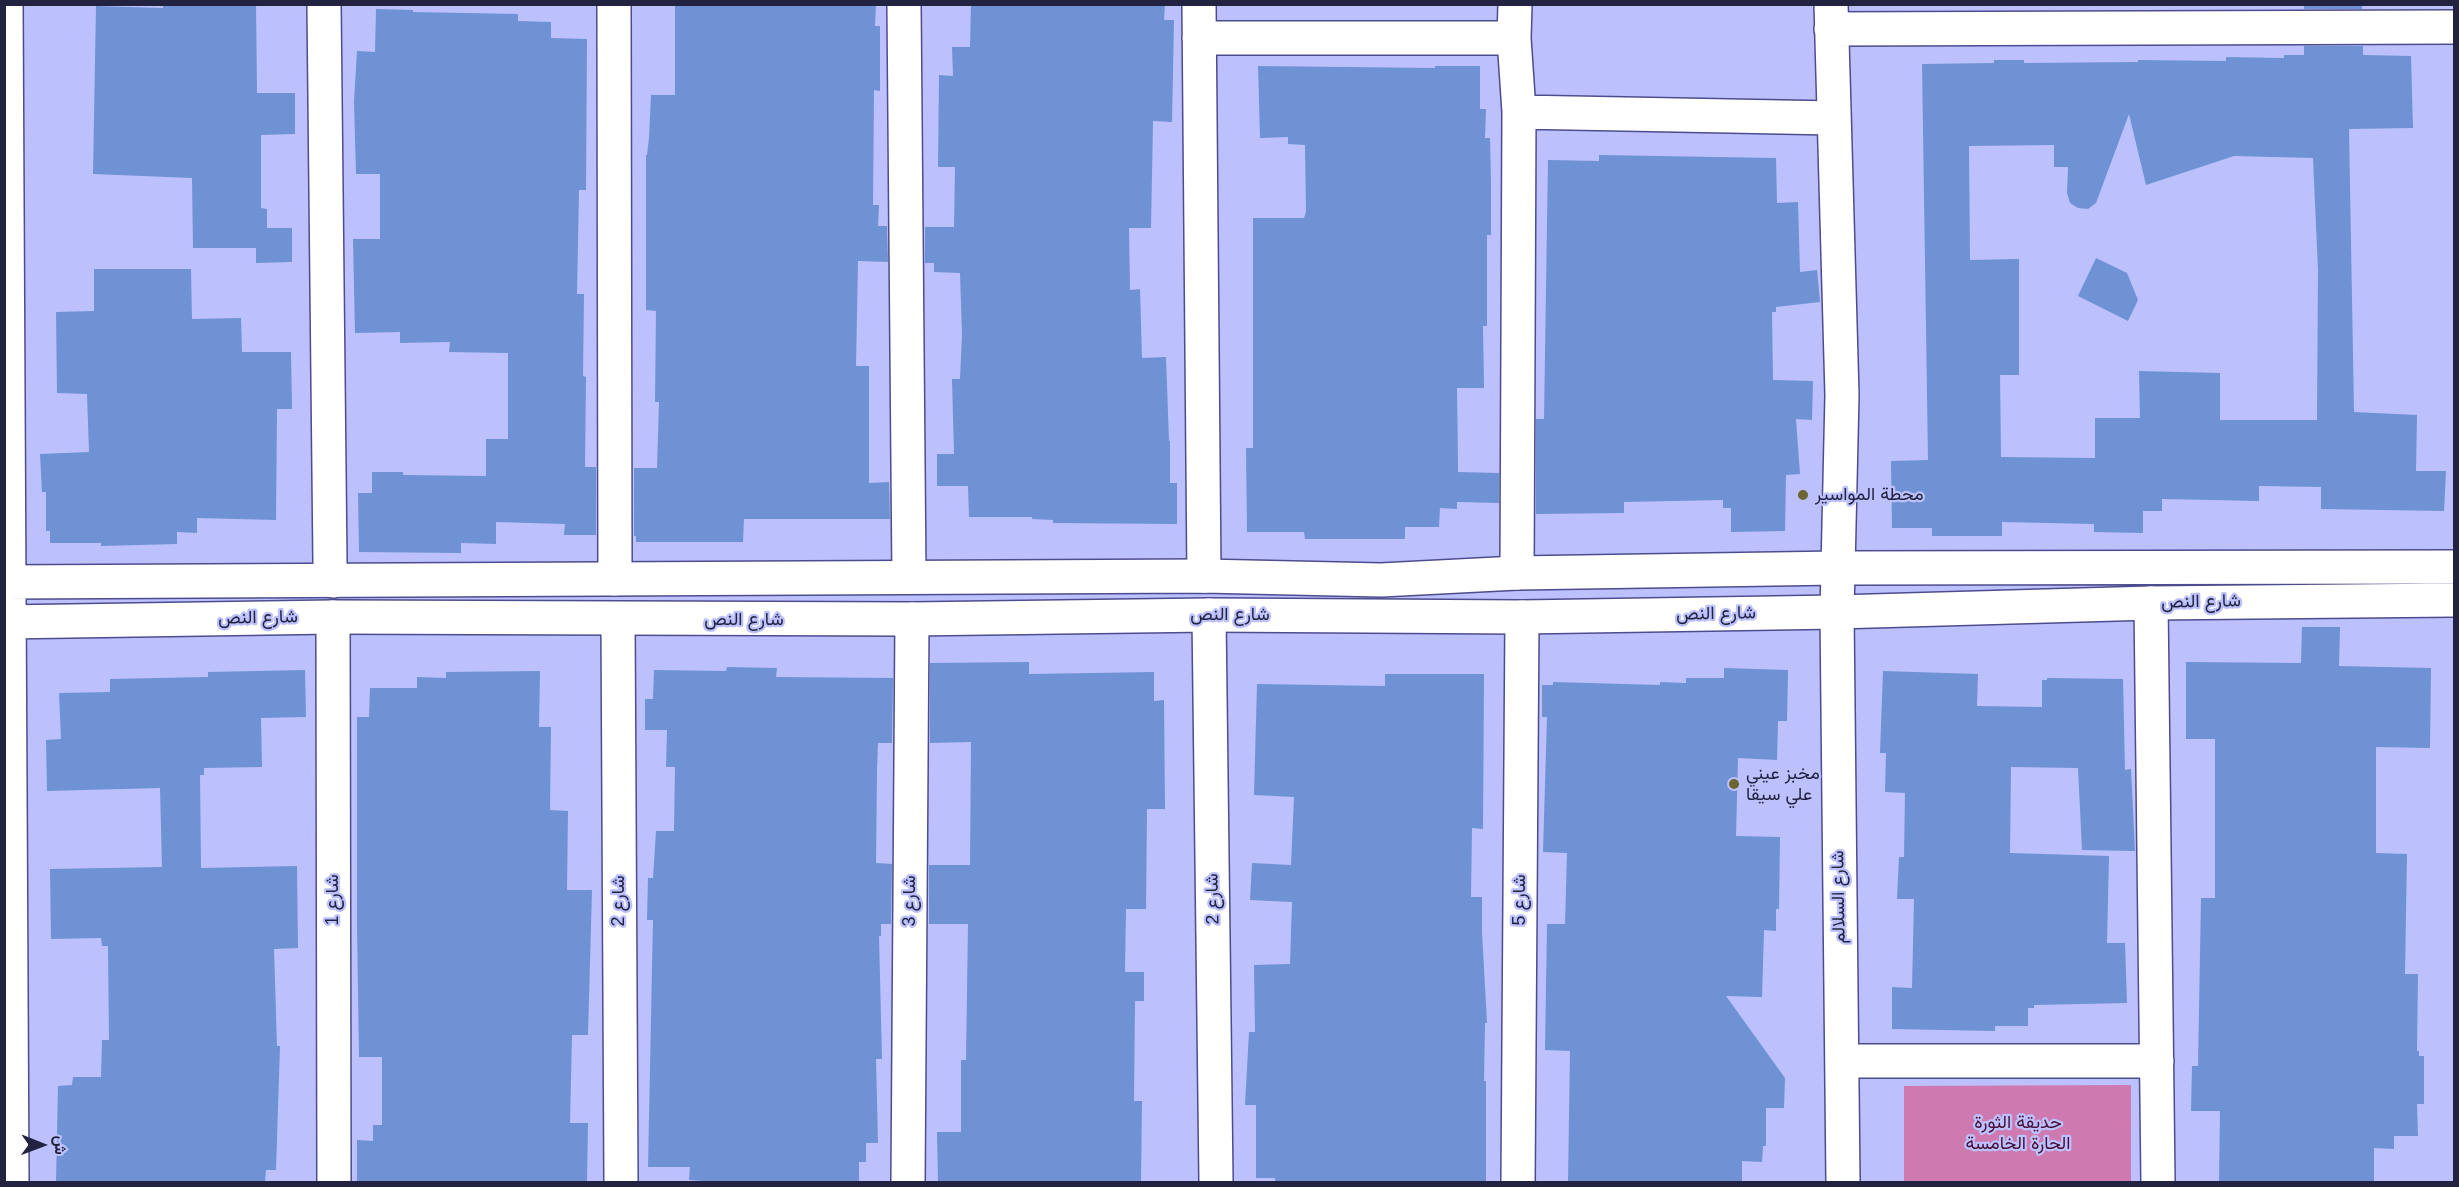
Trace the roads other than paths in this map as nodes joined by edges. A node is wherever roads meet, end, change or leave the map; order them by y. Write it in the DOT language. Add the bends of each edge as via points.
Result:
graph roads {
  1 [pos="6,4"];
  2 [pos="324,4"];
  3 [pos="614,4"];
  4 [pos="904,4"];
  5 [pos="1199,4"];
  6 [pos="1515,4"];
  7 [pos="2154,16"];
  8 [pos="1831,17"];
  9 [pos="2454,18"];
  10 [pos="2454,29"];
  11 [pos="1199,38"];
  12 [pos="1514,38"];
  13 [pos="1519,112"];
  14 [pos="1834,118"];
  15 [pos="6,542"];
  16 [pos="2454,567"];
  17 [pos="1838,568"];
  18 [pos="1517,573"];
  19 [pos="1204,576"];
  20 [pos="909,577"];
  21 [pos="615,579"];
  22 [pos="333,581"];
  23 [pos="6,582"];
  24 [pos="2454,600"];
  25 [pos="2151,603"];
  26 [pos="1837,612"];
  27 [pos="1209,615"];
  28 [pos="333,617"];
  29 [pos="1522,618"];
  30 [pos="912,619"];
  31 [pos="618,620"];
  32 [pos="6,622"];
  33 [pos="1842,1061"];
  34 [pos="2157,1061"];
  35 [pos="12,1182"];
  36 [pos="334,1182"];
  37 [pos="621,1182"];
  38 [pos="908,1182"];
  39 [pos="1216,1182"];
  40 [pos="1518,1182"];
  41 [pos="1843,1182"];
  42 [pos="2158,1182"];
  1 -- 15 [label="street"];
  2 -- 22 [label="street"];
  3 -- 21 [label="street"];
  4 -- 20 [label="street"];
  5 -- 11 [label="street"];
  6 -- 12 [label="street"];
  7 -- 8 [label="street"];
  7 -- 10 [label="street"];
  8 -- 14 [label="street, شارع السلالم"];
  9 -- 10 [label="street"];
  11 -- 12 [label="street"];
  11 -- 19 [label="street"];
  12 -- 13 [label="street"];
  13 -- 14 [label="street"];
  13 -- 18 [label="street"];
  14 -- 17 [label="street, شارع السلالم" via="1842,395"];
  15 -- 23 [label="street"];
  16 -- 17 [label="street, شارع النص"];
  17 -- 18 [label="street, شارع النص"];
  17 -- 26 [label="street, شارع السلالم"];
  18 -- 19 [label="street, شارع النص" via="1381,580"];
  19 -- 20 [label="street, شارع النص"];
  20 -- 21 [label="street, شارع النص"];
  21 -- 22 [label="street, شارع النص"];
  22 -- 23 [label="street, شارع النص"];
  23 -- 32 [label="street"];
  24 -- 25 [label="street, شارع النص"];
  25 -- 26 [label="street, شارع النص"];
  25 -- 34 [label="street"];
  26 -- 29 [label="street, شارع النص"];
  26 -- 33 [label="street, شارع السلالم"];
  27 -- 29 [label="street, شارع النص"];
  27 -- 30 [label="street, شارع النص"];
  27 -- 39 [label="street, شارع 2"];
  28 -- 31 [label="street, شارع النص"];
  28 -- 32 [label="street, شارع النص"];
  28 -- 36 [label="street, شارع 1"];
  29 -- 40 [label="street, شارع 5"];
  30 -- 31 [label="street, شارع النص"];
  30 -- 38 [label="street, شارع 3"];
  31 -- 37 [label="street, شارع 2"];
  32 -- 35 [label="street"];
  33 -- 34 [label="street"];
  33 -- 41 [label="street, شارع السلالم"];
  34 -- 42 [label="street"];
}
